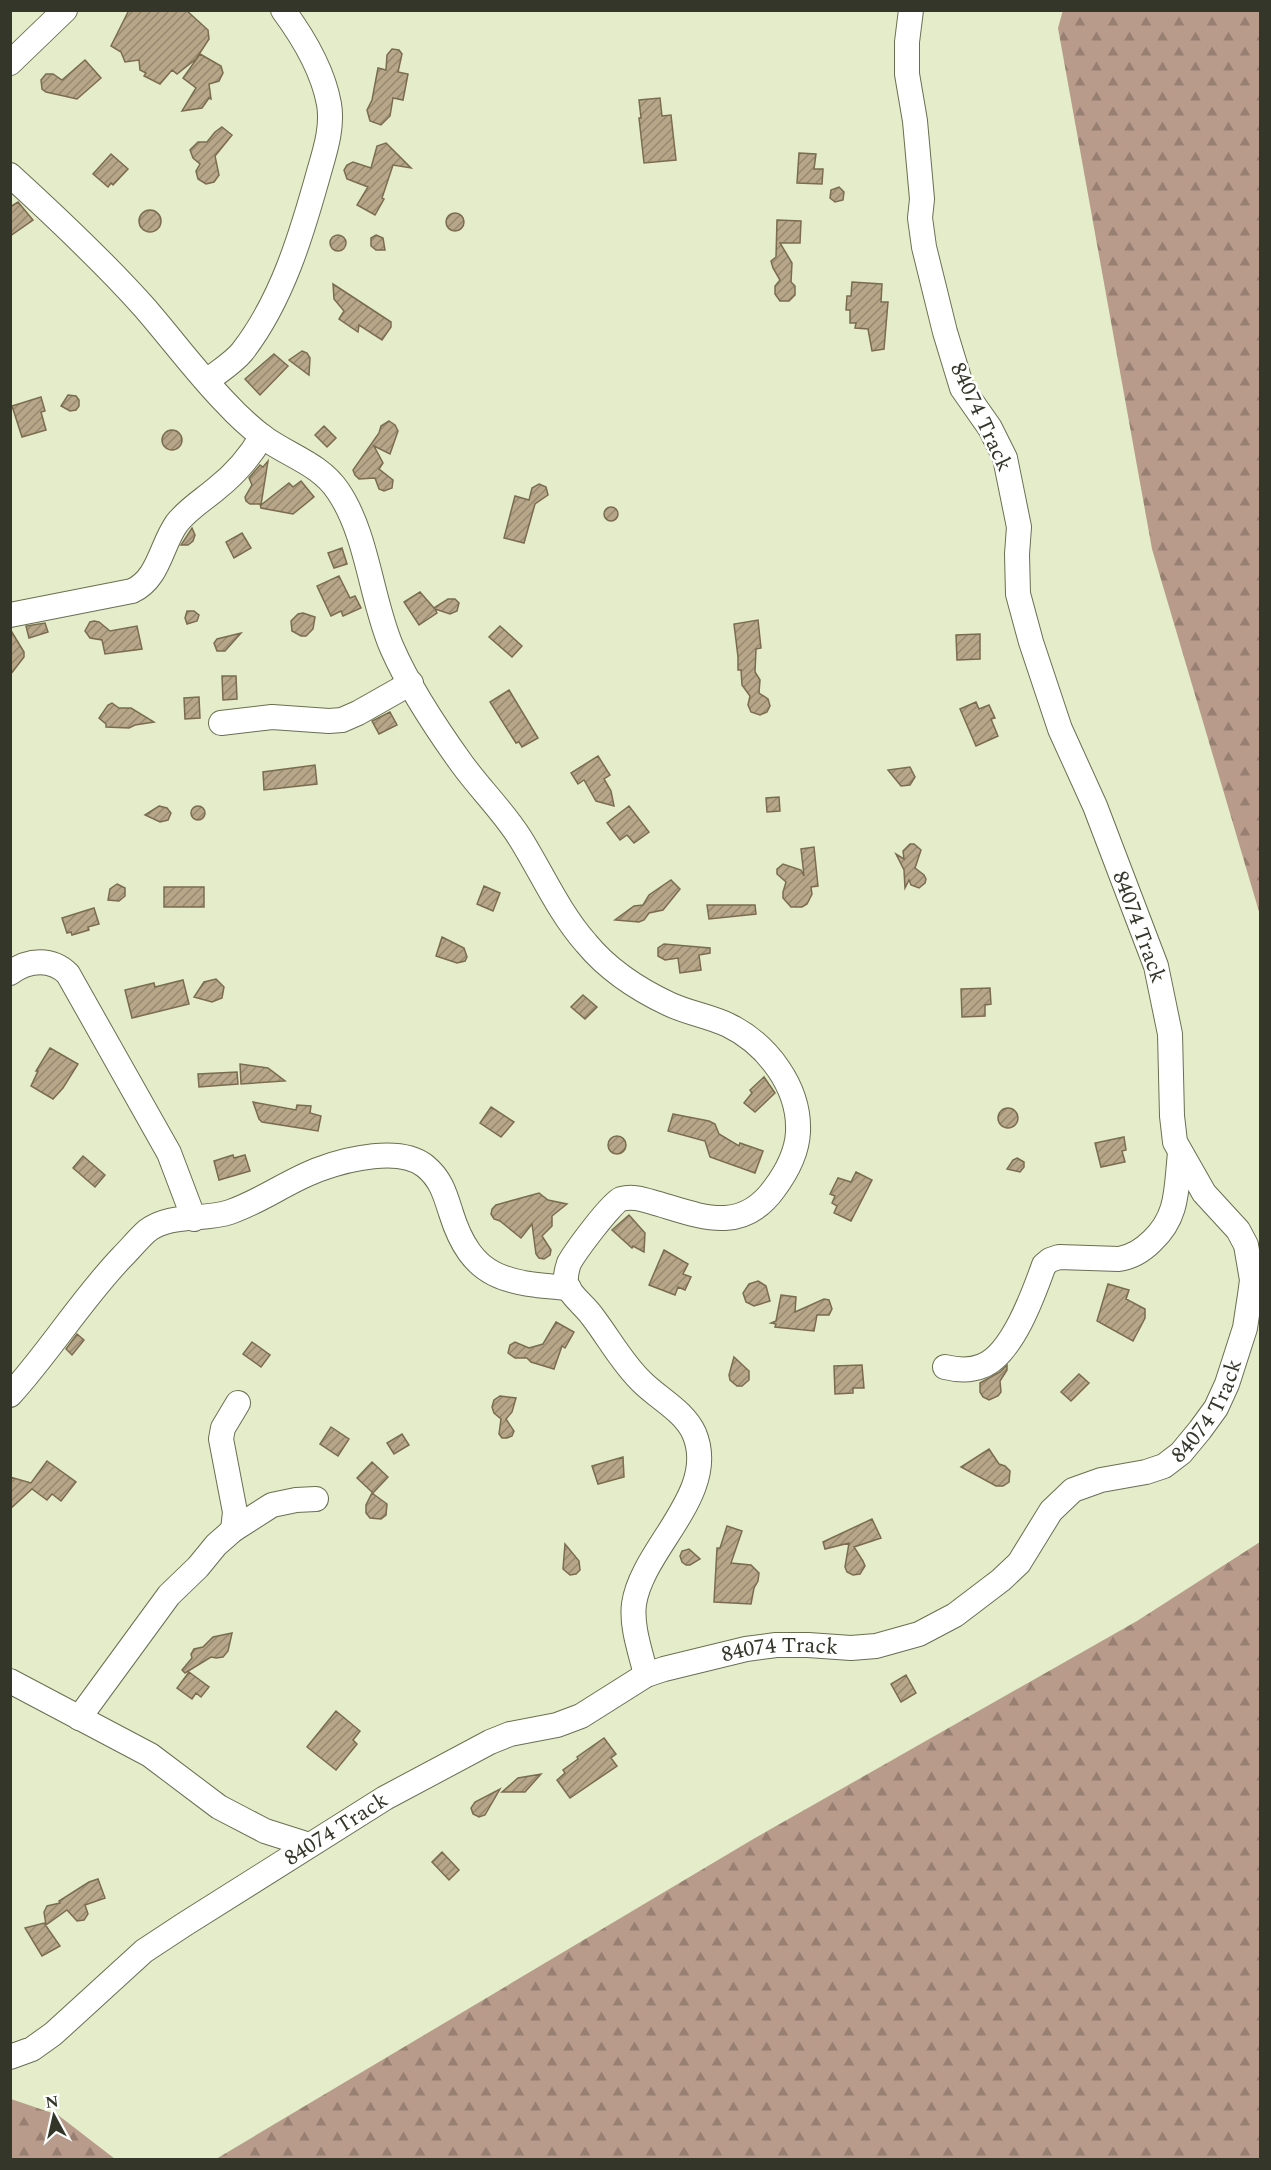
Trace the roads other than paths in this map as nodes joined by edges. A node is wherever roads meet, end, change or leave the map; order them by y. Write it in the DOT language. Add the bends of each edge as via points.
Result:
graph roads {
  1 [pos="65,10"];
  2 [pos="283,10"];
  3 [pos="910,10"];
  4 [pos="10,63"];
  5 [pos="10,175"];
  6 [pos="207,381"];
  7 [pos="262,436"];
  8 [pos="10,615"];
  9 [pos="411,683"];
  10 [pos="221,723"];
  11 [pos="10,973"];
  12 [pos="1180,1153"];
  13 [pos="194,1218"];
  14 [pos="569,1288"];
  15 [pos="945,1367"];
  16 [pos="10,1395"];
  17 [pos="238,1403"];
  18 [pos="316,1498"];
  19 [pos="233,1530"];
  20 [pos="646,1675"];
  21 [pos="10,1681"];
  22 [pos="79,1718"];
  23 [pos="309,1845"];
  24 [pos="10,2056"];
  1 -- 4 [label="street"];
  2 -- 6 [label="street" via="316,65 325,89 330,117 327,142 306,220 276,295 240,354"];
  3 -- 12 [label="street, 84074 Track" via="907,74 915,121 924,247 962,388 1005,458 1019,527 1018,594 1030,642 1060,729 1095,806 1156,966 1170,1034 1172,1116"];
  5 -- 6 [label="street" via="139,302"];
  6 -- 7 [label="street"];
  7 -- 8 [label="street" via="245,462 179,520 154,569 139,588"];
  7 -- 9 [label="street" via="316,468 335,485 355,524 391,647"];
  9 -- 10 [label="street" via="342,720 272,717"];
  9 -- 14 [label="street" via="462,764 519,835 560,908 586,944 618,976 675,1007 711,1018 753,1039 777,1066 794,1103 798,1134 789,1166 762,1204 734,1218 705,1218 644,1199 623,1199 613,1204 569,1264"];
  11 -- 13 [label="street" via="38,962 51,963 68,974 169,1153"];
  12 -- 15 [label="street" via="1171,1216 1163,1231 1146,1247 1127,1258 1050,1260 1044,1265 1019,1326 997,1356 972,1369"];
  12 -- 20 [label="street, 84074 Track" via="1204,1193 1238,1230 1246,1245 1252,1280 1245,1328 1227,1384 1210,1416 1181,1452 1164,1466 1073,1490 1051,1511 1019,1563 1007,1575 956,1615 919,1634 876,1646 776,1645 746,1649"];
  13 -- 14 [label="street" via="228,1213 320,1169 372,1157 399,1157 422,1163 439,1181 463,1245 489,1271 524,1284"];
  13 -- 16 [label="street" via="162,1222 145,1233 93,1289"];
  14 -- 20 [label="street" via="640,1381 688,1423 698,1445 699,1470 694,1487 634,1598 633,1617"];
  17 -- 19 [label="street" via="221,1439 235,1512"];
  18 -- 19 [label="street" via="273,1505"];
  19 -- 22 [label="street" via="169,1595"];
  20 -- 23 [label="street, 84074 Track" via="581,1716 490,1742 385,1798"];
  21 -- 22 [label="street"];
  22 -- 23 [label="street" via="150,1755 219,1807 266,1831"];
  23 -- 24 [label="street, 84074 Track" via="144,1951 53,2034 32,2049"];
}
